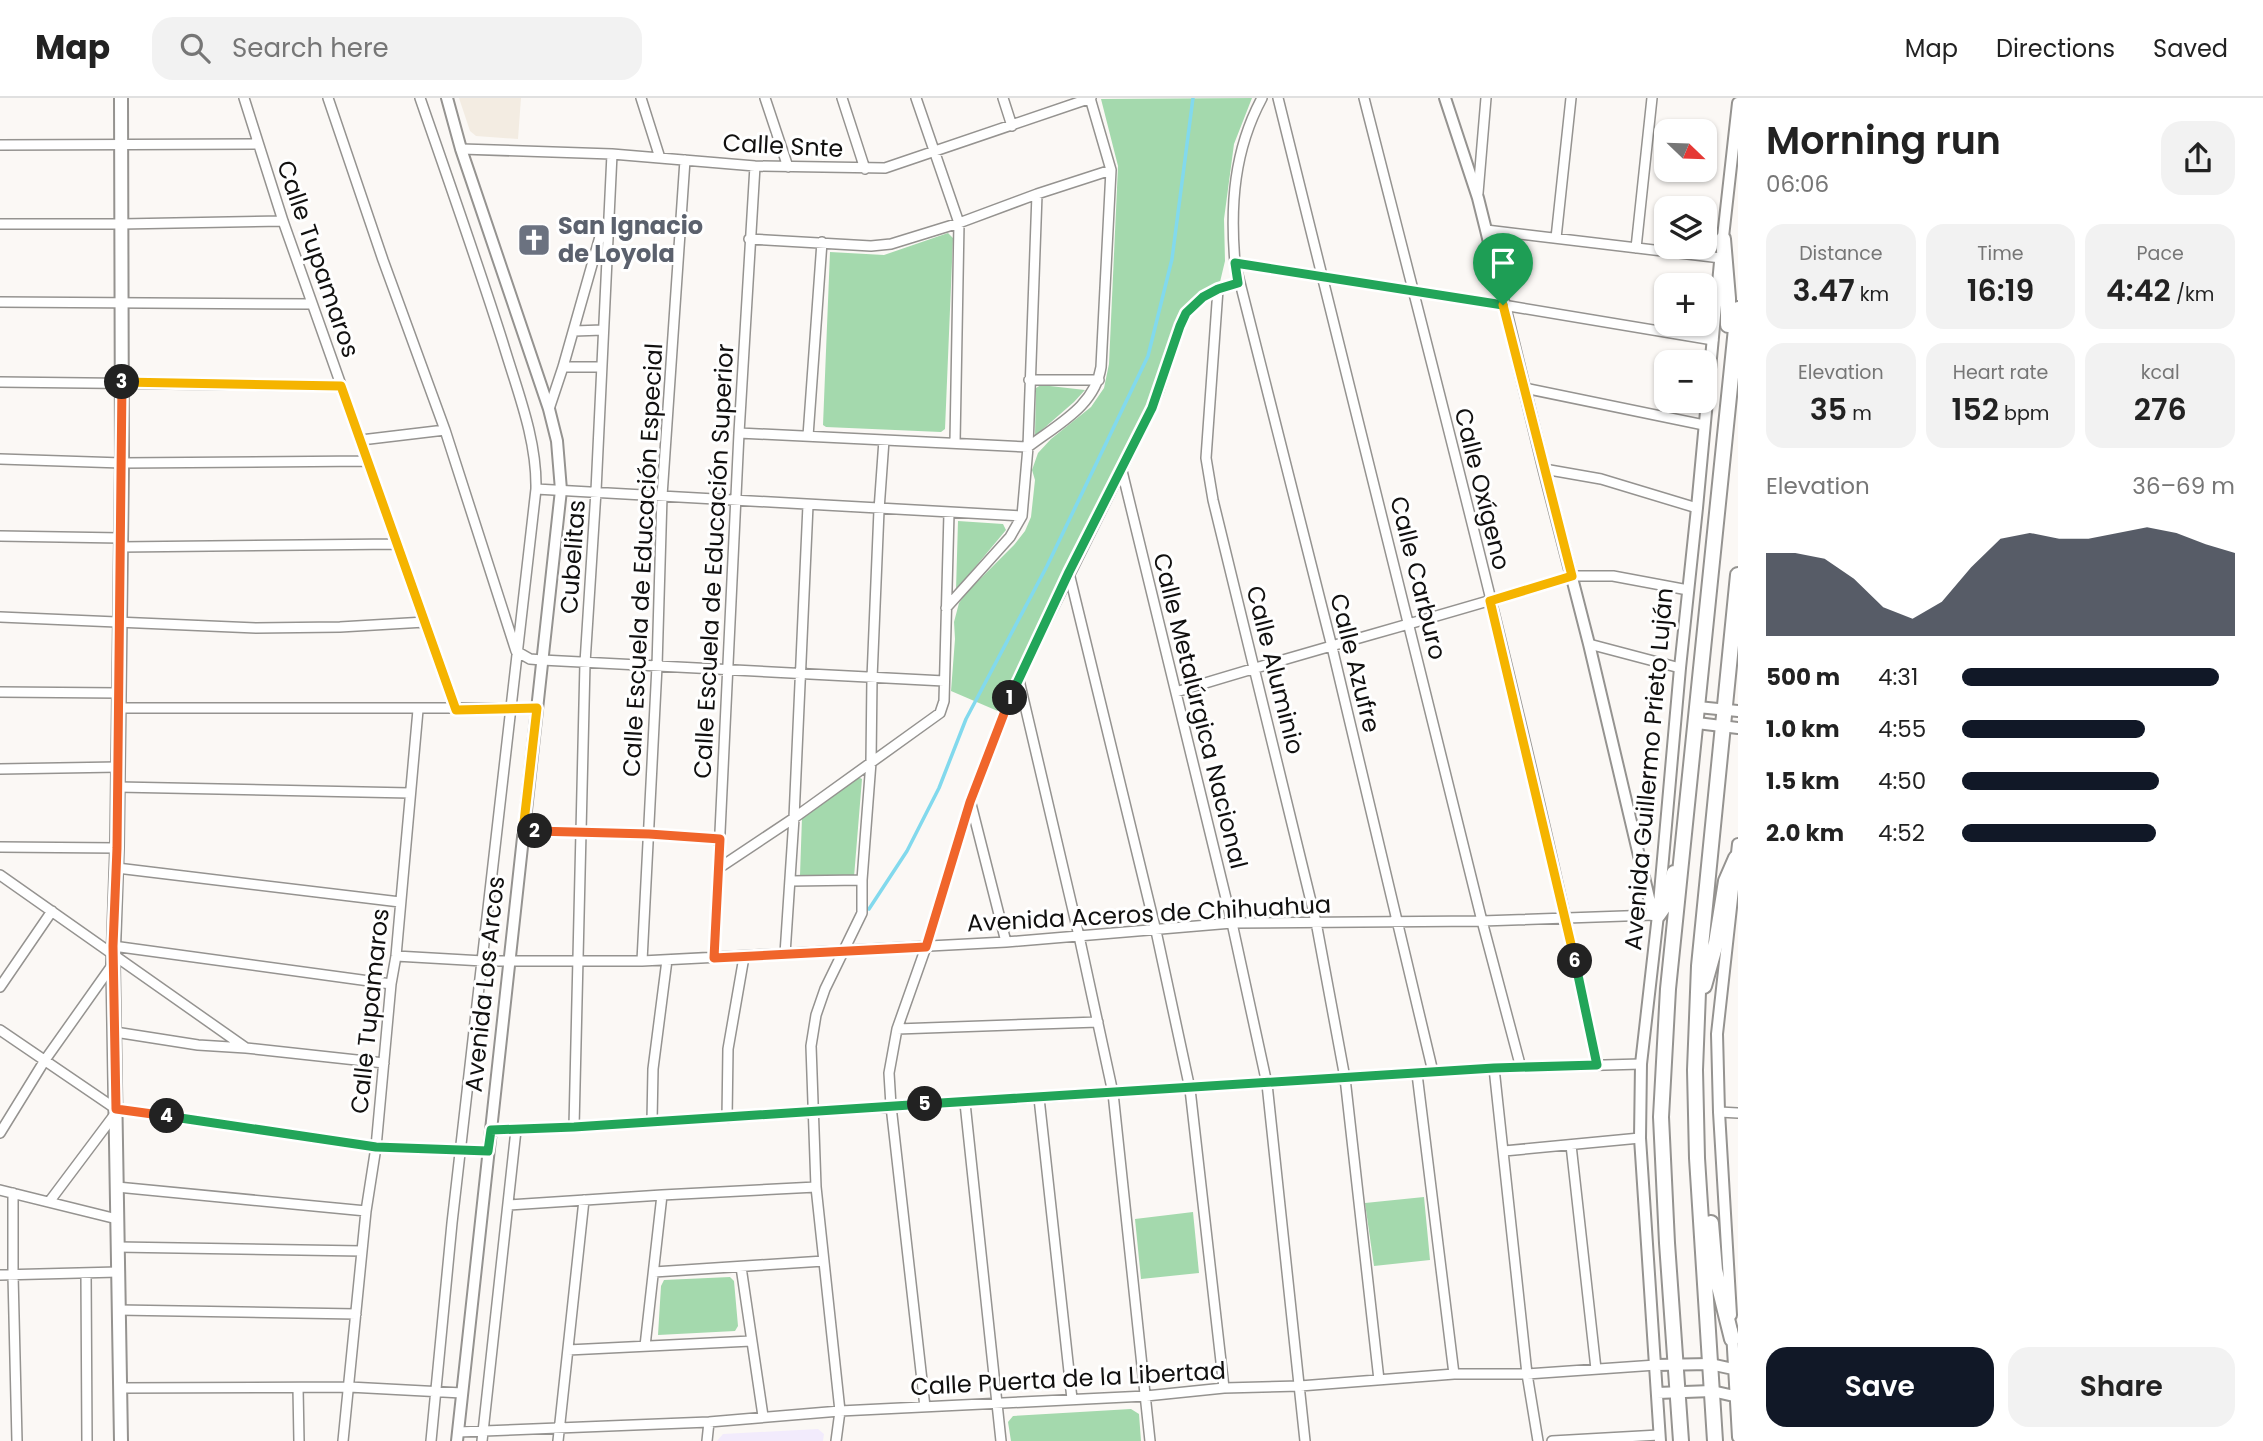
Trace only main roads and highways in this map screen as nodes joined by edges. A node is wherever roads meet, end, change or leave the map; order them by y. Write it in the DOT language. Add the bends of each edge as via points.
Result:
graph roads {
  1 [pos="121,98"];
  2 [pos="1723,239"];
  3 [pos="1738,309"];
  4 [pos="1732,368"];
  5 [pos="1738,575"];
  6 [pos="1731,710"];
  7 [pos="1731,727"];
  8 [pos="1686,831"];
  9 [pos="1737,851"];
  10 [pos="1656,915"];
  11 [pos="1698,1004"];
  12 [pos="1697,1158"];
  13 [pos="1732,1339"];
  14 [pos="121,1441"];
  15 [pos="1681,1441"];
  16 [pos="1715,1441"];
  1 -- 14 [label="main road" via="122,463 113,954"];
  2 -- 4 [label="main road"];
  3 -- 4 [label="main road, Avenida Guillermo Prieto Luján"];
  4 -- 8 [label="main road, Avenida Guillermo Prieto Luján"];
  5 -- 6 [label="main road"];
  6 -- 7 [label="main road"];
  7 -- 11 [label="main road" via="1699,966"];
  8 -- 10 [label="main road" via="1665,905"];
  8 -- 15 [label="main road, Avenida Guillermo Prieto Luján" via="1668,989 1661,1117"];
  9 -- 11 [label="main road"];
  11 -- 12 [label="main road"];
  12 -- 13 [label="main road" via="1709,1200 1714,1270"];
  12 -- 16 [label="main road"];
}
